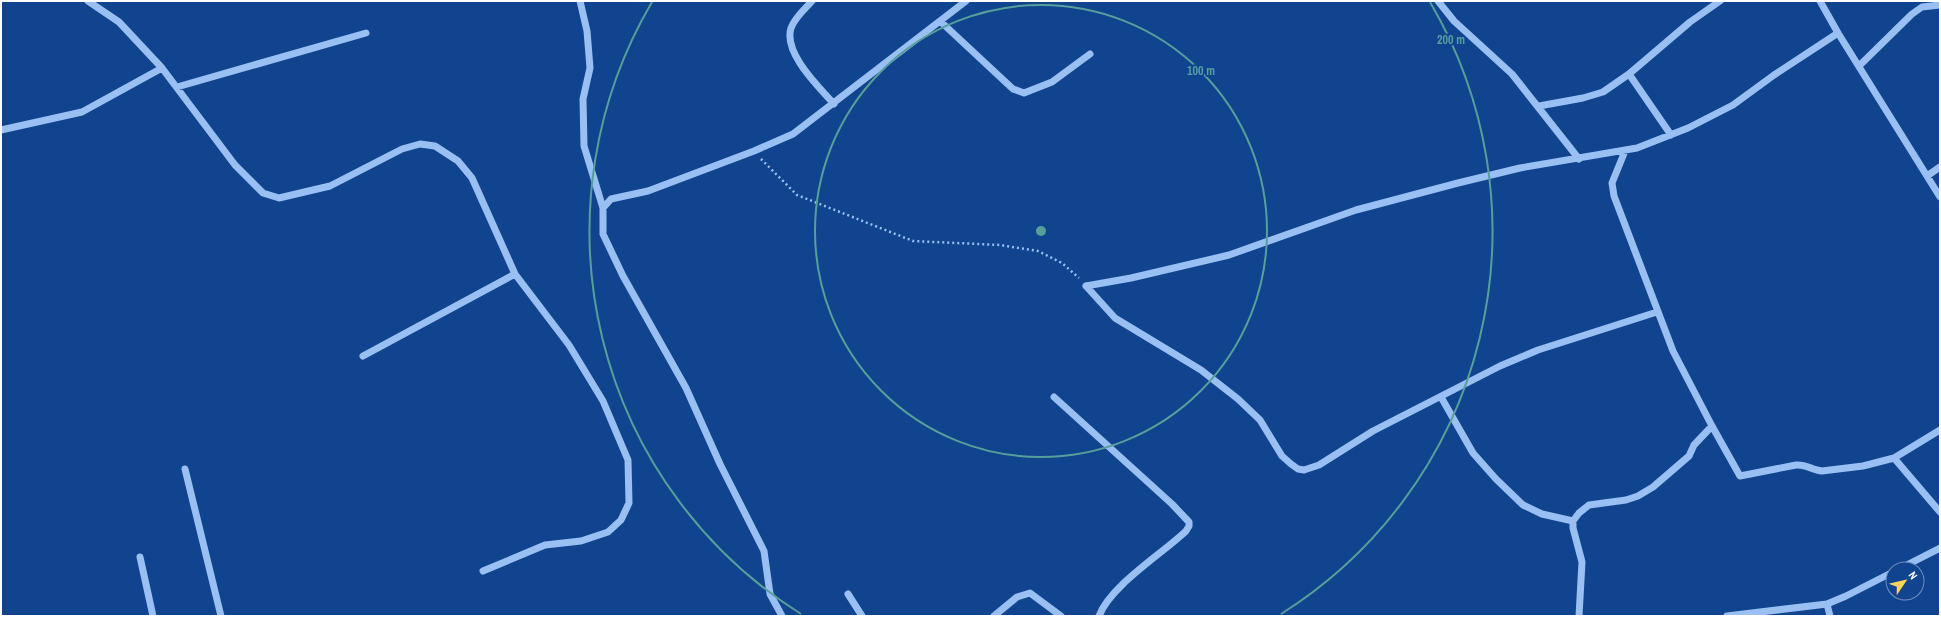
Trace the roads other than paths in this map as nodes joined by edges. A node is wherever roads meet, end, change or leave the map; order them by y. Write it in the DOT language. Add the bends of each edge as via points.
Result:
graph roads {
  1 [pos="88,1"];
  2 [pos="580,1"];
  3 [pos="812,1"];
  4 [pos="966,1"];
  5 [pos="1438,1"];
  6 [pos="1720,1"];
  7 [pos="1820,1"];
  8 [pos="1940,5"];
  9 [pos="940,21"];
  10 [pos="366,33"];
  11 [pos="1838,33"];
  12 [pos="1090,54"];
  13 [pos="1859,66"];
  14 [pos="162,68"];
  15 [pos="1630,74"];
  16 [pos="177,87"];
  17 [pos="834,104"];
  18 [pos="1539,106"];
  19 [pos="1,130"];
  20 [pos="1671,135"];
  21 [pos="1625,150"];
  22 [pos="1579,159"];
  23 [pos="1940,167"];
  24 [pos="1927,176"];
  25 [pos="1940,197"];
  26 [pos="603,208"];
  27 [pos="515,274"];
  28 [pos="1657,312"];
  29 [pos="363,356"];
  30 [pos="1054,397"];
  31 [pos="1441,397"];
  32 [pos="1712,426"];
  33 [pos="1940,430"];
  34 [pos="1894,458"];
  35 [pos="185,469"];
  36 [pos="1940,512"];
  37 [pos="1573,521"];
  38 [pos="1940,548"];
  39 [pos="140,557"];
  40 [pos="1915,561"];
  41 [pos="483,570"];
  42 [pos="1885,576"];
  43 [pos="848,594"];
  44 [pos="1827,604"];
  45 [pos="153,616"];
  46 [pos="221,616"];
  47 [pos="782,616"];
  48 [pos="862,616"];
  49 [pos="994,616"];
  50 [pos="1061,616"];
  51 [pos="1099,616"];
  52 [pos="1579,616"];
  53 [pos="1727,616"];
  54 [pos="1830,616"];
  1 -- 14 [label="street" via="119,22"];
  2 -- 26 [label="street" via="590,68 583,99 584,146"];
  3 -- 17 [label="street" via="791,28 791,42 796,57 804,69"];
  4 -- 9 [label="street"];
  5 -- 18 [label="street" via="1454,22 1512,74"];
  6 -- 15 [label="street" via="1690,22"];
  7 -- 11 [label="street"];
  8 -- 13 [label="street" via="1922,7 1912,14"];
  9 -- 12 [label="street" via="1013,89 1024,93 1052,82"];
  9 -- 17 [label="street"];
  10 -- 16 [label="street"];
  11 -- 13 [label="street"];
  11 -- 20 [label="street" via="1733,105"];
  13 -- 24 [label="street"];
  14 -- 16 [label="street"];
  14 -- 19 [label="street" via="82,112"];
  15 -- 18 [label="street" via="1594,96"];
  15 -- 20 [label="street"];
  16 -- 27 [label="street" via="235,165 263,193 279,198 330,186 402,149 420,144 435,146 458,161 472,178"];
  17 -- 26 [label="street" via="793,134 754,152 648,191 611,200"];
  18 -- 22 [label="street"];
  20 -- 21 [label="street"];
  21 -- 22 [label="street"];
  21 -- 28 [label="street" via="1612,190"];
  22 -- 31 [label="street" via="1520,168 1458,183 1356,210 1229,255 1086,286 1116,318 1202,370 1238,399 1260,420 1282,456 1298,469 1310,469 1319,465 1373,431"];
  23 -- 24 [label="street"];
  24 -- 25 [label="street"];
  26 -- 47 [label="street" via="603,234 623,276 686,388 764,552 770,594"];
  27 -- 29 [label="street"];
  27 -- 41 [label="street" via="569,345 603,401 628,460 629,503 621,520 608,532 581,541 545,546"];
  28 -- 31 [label="street" via="1538,350 1500,366"];
  28 -- 32 [label="street" via="1673,351"];
  30 -- 51 [label="street" via="1189,522 1186,531 1139,570 1101,610"];
  31 -- 37 [label="street" via="1473,453 1523,506 1542,514"];
  32 -- 34 [label="street" via="1740,476 1796,464 1805,464 1822,471 1863,466"];
  32 -- 37 [label="street" via="1694,445 1689,456 1653,487 1626,500 1589,505"];
  33 -- 34 [label="street"];
  34 -- 36 [label="street"];
  35 -- 46 [label="street"];
  37 -- 52 [label="street" via="1582,562"];
  38 -- 40 [label="street"];
  39 -- 45 [label="street"];
  42 -- 44 [label="street"];
  43 -- 48 [label="street"];
  44 -- 53 [label="street"];
  44 -- 54 [label="street"];
  49 -- 50 [label="street" via="1016,597 1030,593"];
}
